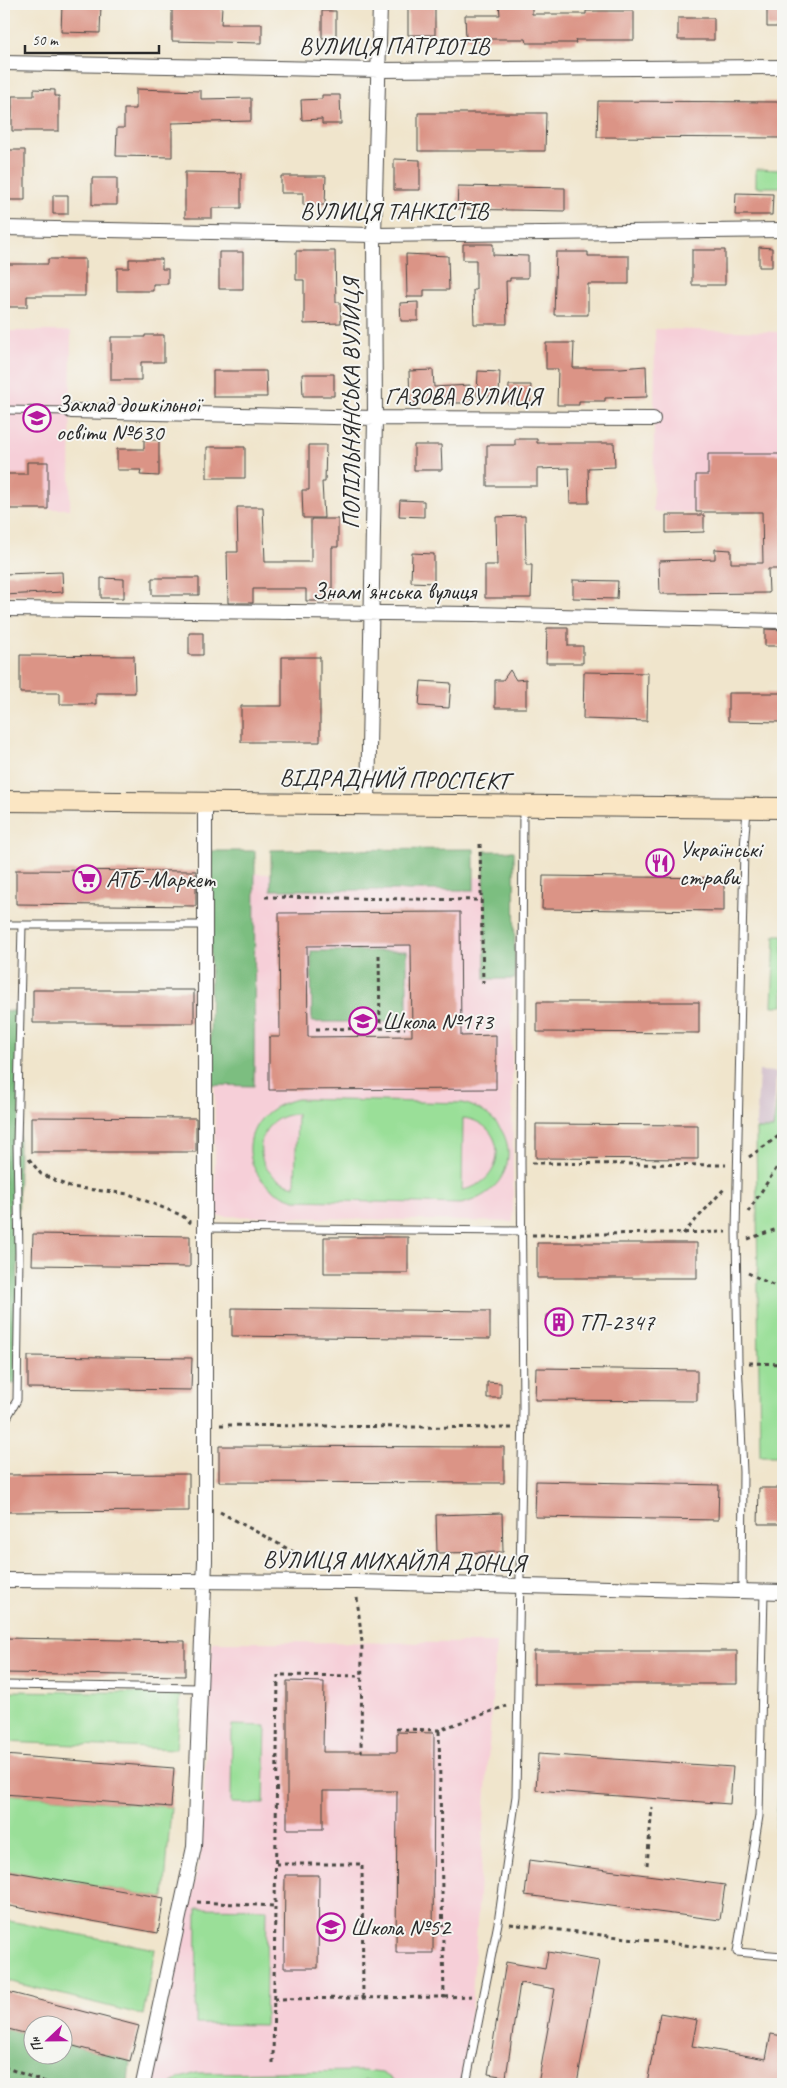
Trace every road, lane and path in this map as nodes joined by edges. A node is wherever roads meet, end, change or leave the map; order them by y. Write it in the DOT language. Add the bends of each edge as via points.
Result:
graph roads {
  1 [pos="380,4"];
  2 [pos="4,63"];
  3 [pos="783,67"];
  4 [pos="379,70"];
  5 [pos="4,228"];
  6 [pos="783,230"];
  7 [pos="374,235"];
  8 [pos="4,410"];
  9 [pos="71,411"];
  10 [pos="375,418"];
  11 [pos="653,419"];
  12 [pos="4,609"];
  13 [pos="372,614"];
  14 [pos="783,621"];
  15 [pos="4,801"];
  16 [pos="205,802"];
  17 [pos="368,804"];
  18 [pos="523,806"];
  19 [pos="747,808"];
  20 [pos="783,808"];
  21 [pos="480,844"];
  22 [pos="265,897"];
  23 [pos="482,900"];
  24 [pos="4,925"];
  25 [pos="22,925"];
  26 [pos="206,925"];
  27 [pos="380,955"];
  28 [pos="482,983"];
  29 [pos="380,1028"];
  30 [pos="405,1028"];
  31 [pos="316,1029"];
  32 [pos="783,1133"];
  33 [pos="17,1144"];
  34 [pos="783,1158"];
  35 [pos="521,1163"];
  36 [pos="737,1165"];
  37 [pos="737,1176"];
  38 [pos="783,1227"];
  39 [pos="206,1232"];
  40 [pos="736,1232"];
  41 [pos="522,1233"];
  42 [pos="682,1234"];
  43 [pos="736,1243"];
  44 [pos="736,1267"];
  45 [pos="783,1290"];
  46 [pos="738,1362"];
  47 [pos="783,1364"];
  48 [pos="4,1423"];
  49 [pos="205,1425"];
  50 [pos="522,1428"];
  51 [pos="205,1504"];
  52 [pos="312,1562"];
  53 [pos="4,1580"];
  54 [pos="205,1581"];
  55 [pos="521,1586"];
  56 [pos="742,1592"];
  57 [pos="764,1592"];
  58 [pos="783,1592"];
  59 [pos="357,1594"];
  60 [pos="362,1676"];
  61 [pos="4,1685"];
  62 [pos="201,1688"];
  63 [pos="519,1701"];
  64 [pos="396,1729"];
  65 [pos="439,1730"];
  66 [pos="361,1752"];
  67 [pos="652,1807"];
  68 [pos="276,1864"];
  69 [pos="647,1865"];
  70 [pos="197,1902"];
  71 [pos="275,1906"];
  72 [pos="498,1922"];
  73 [pos="737,1952"];
  74 [pos="783,1956"];
  75 [pos="483,1996"];
  76 [pos="444,1997"];
  77 [pos="363,1998"];
  78 [pos="274,1999"];
  79 [pos="273,2062"];
  80 [pos="4,2067"];
  81 [pos="50,2084"];
  82 [pos="142,2084"];
  83 [pos="466,2084"];
  1 -- 4 [label="street, ПОПІЛЬНЯНСЬКА ВУЛИЦЯ"];
  2 -- 4 [label="street, ВУЛИЦЯ ПАТРІОТІВ"];
  3 -- 4 [label="street, ВУЛИЦЯ ПАТРІОТІВ"];
  4 -- 7 [label="street, ПОПІЛЬНЯНСЬКА ВУЛИЦЯ"];
  5 -- 7 [label="street, ВУЛИЦЯ ТАНКІСТІВ"];
  6 -- 7 [label="street, ВУЛИЦЯ ТАНКІСТІВ"];
  7 -- 10 [label="street, ПОПІЛЬНЯНСЬКА ВУЛИЦЯ"];
  8 -- 9 [label="lane, ГАЗОВА ВУЛИЦЯ"];
  9 -- 10 [label="street, ГАЗОВА ВУЛИЦЯ"];
  10 -- 11 [label="street, ГАЗОВА ВУЛИЦЯ"];
  10 -- 13 [label="street, ПОПІЛЬНЯНСЬКА ВУЛИЦЯ"];
  12 -- 13 [label="street, Знамʼянська вулиця"];
  13 -- 14 [label="street, Знамʼянська вулиця"];
  13 -- 17 [label="street, ПОПІЛЬНЯНСЬКА ВУЛИЦЯ"];
  15 -- 16 [label="main road, ВІДРАДНИЙ ПРОСПЕКТ"];
  16 -- 17 [label="main road, ВІДРАДНИЙ ПРОСПЕКТ"];
  16 -- 26 [label="street"];
  17 -- 18 [label="main road, ВІДРАДНИЙ ПРОСПЕКТ"];
  18 -- 19 [label="main road, ВІДРАДНИЙ ПРОСПЕКТ"];
  18 -- 35 [label="lane"];
  19 -- 20 [label="main road, ВІДРАДНИЙ ПРОСПЕКТ"];
  19 -- 36 [label="lane"];
  21 -- 23 [label="path"];
  22 -- 23 [label="path"];
  23 -- 28 [label="path"];
  24 -- 25 [label="lane"];
  25 -- 26 [label="lane"];
  25 -- 33 [label="lane"];
  26 -- 39 [label="street"];
  27 -- 29 [label="path"];
  29 -- 30 [label="path"];
  29 -- 31 [label="path"];
  32 -- 36 [label="path"];
  33 -- 39 [label="path" via="41,1174 70,1187 129,1194 180,1215"];
  33 -- 48 [label="lane" via="17,1400"];
  34 -- 40 [label="path"];
  35 -- 36 [label="path"];
  35 -- 41 [label="lane"];
  36 -- 37 [label="lane"];
  37 -- 40 [label="lane"];
  37 -- 42 [label="path"];
  38 -- 43 [label="path"];
  39 -- 41 [label="lane"];
  39 -- 49 [label="street"];
  40 -- 42 [label="path"];
  40 -- 43 [label="lane"];
  41 -- 42 [label="path"];
  41 -- 50 [label="lane"];
  43 -- 44 [label="lane"];
  44 -- 45 [label="path"];
  44 -- 46 [label="lane"];
  46 -- 47 [label="path"];
  46 -- 56 [label="lane" via="743,1472"];
  49 -- 50 [label="path"];
  49 -- 51 [label="street"];
  50 -- 55 [label="lane"];
  51 -- 52 [label="path"];
  51 -- 54 [label="street"];
  53 -- 54 [label="street, ВУЛИЦЯ МИХАЙЛА ДОНЦЯ"];
  54 -- 55 [label="street, ВУЛИЦЯ МИХАЙЛА ДОНЦЯ"];
  54 -- 62 [label="street"];
  55 -- 56 [label="street, ВУЛИЦЯ МИХАЙЛА ДОНЦЯ"];
  55 -- 63 [label="lane"];
  56 -- 57 [label="street, ВУЛИЦЯ МИХАЙЛА ДОНЦЯ"];
  57 -- 58 [label="street, ВУЛИЦЯ МИХАЙЛА ДОНЦЯ"];
  57 -- 73 [label="lane" via="759,1816"];
  59 -- 60 [label="path"];
  60 -- 66 [label="path"];
  60 -- 68 [label="path" via="278,1675"];
  61 -- 62 [label="lane"];
  62 -- 82 [label="street" via="194,1847"];
  63 -- 65 [label="path"];
  63 -- 72 [label="lane" via="516,1796"];
  64 -- 65 [label="path"];
  65 -- 76 [label="path"];
  67 -- 69 [label="path"];
  68 -- 71 [label="path"];
  68 -- 77 [label="path" via="362,1864"];
  70 -- 71 [label="path"];
  71 -- 78 [label="path"];
  72 -- 73 [label="path"];
  72 -- 75 [label="lane"];
  73 -- 74 [label="lane"];
  75 -- 76 [label="path"];
  75 -- 83 [label="lane"];
  76 -- 77 [label="path"];
  77 -- 78 [label="path"];
  78 -- 79 [label="path"];
  80 -- 81 [label="path"];
}
